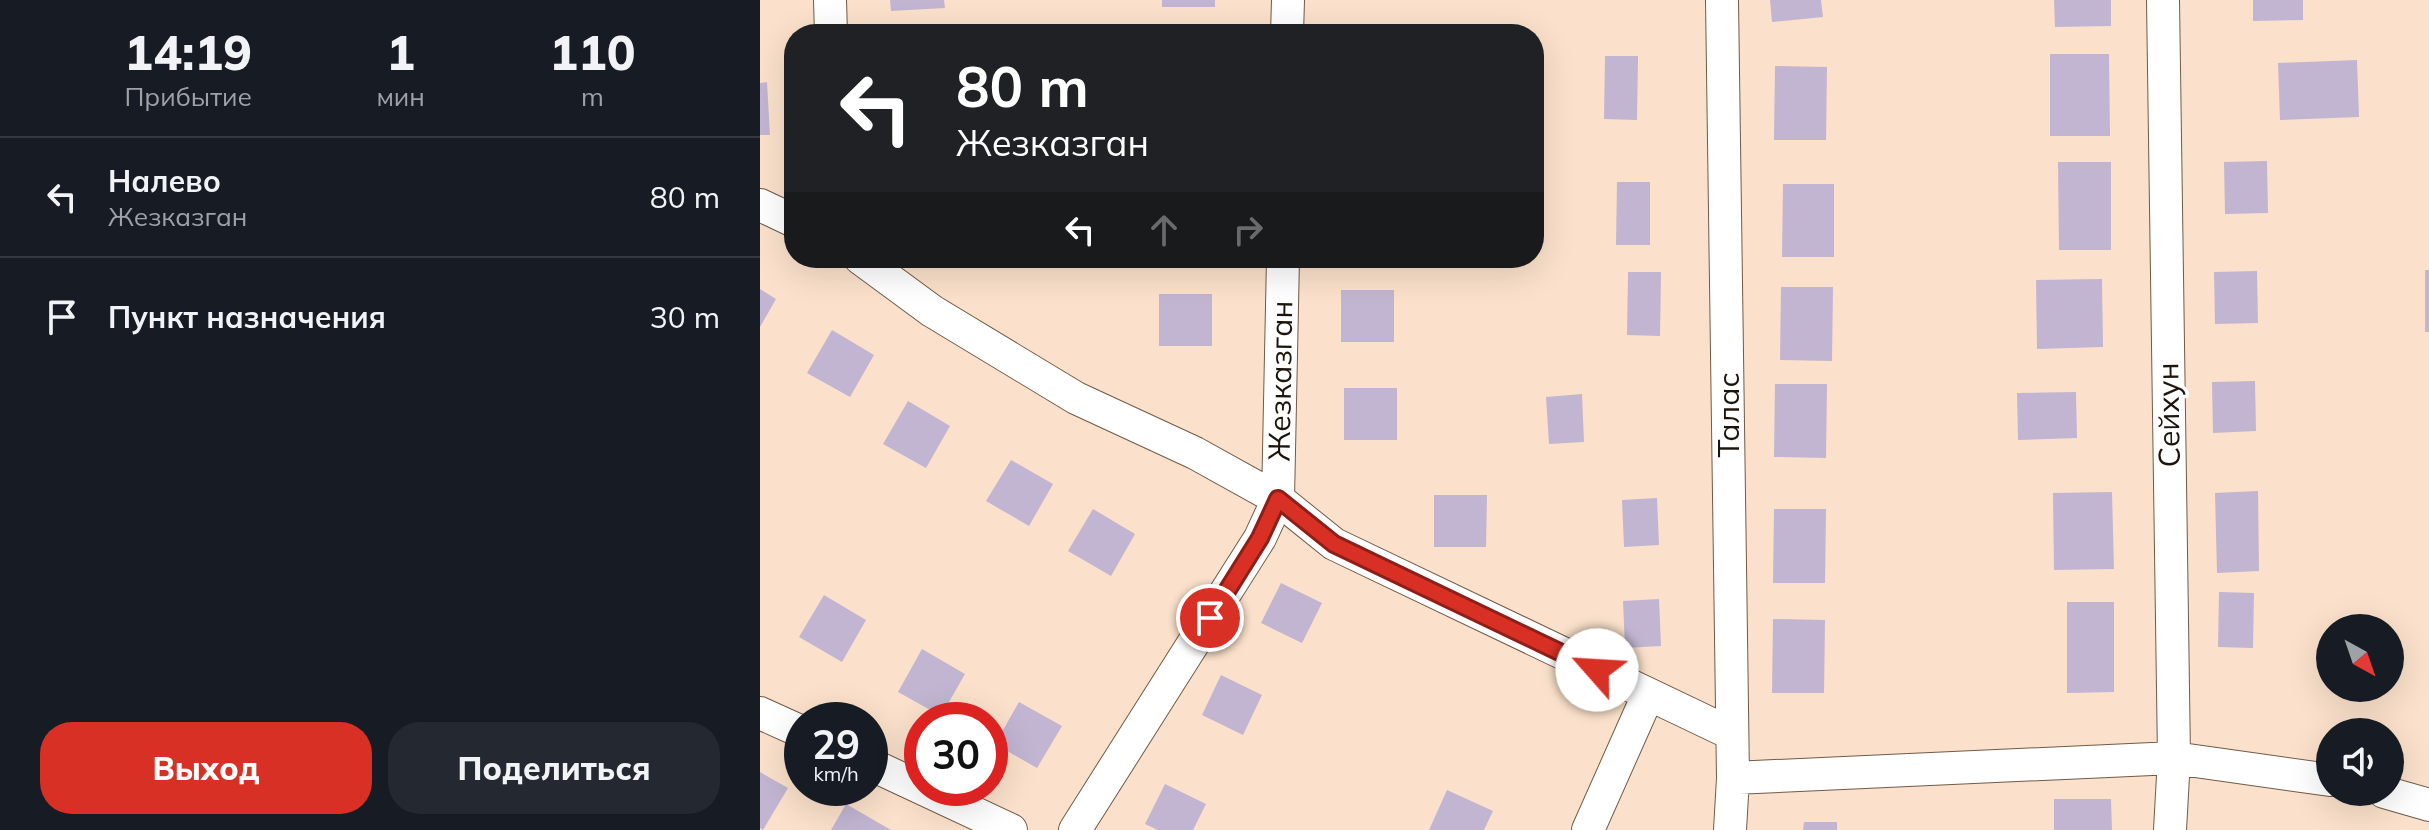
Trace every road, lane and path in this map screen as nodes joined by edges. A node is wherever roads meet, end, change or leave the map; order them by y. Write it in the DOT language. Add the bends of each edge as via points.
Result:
graph roads {
  1 [pos="830,0"];
  2 [pos="1288,0"];
  3 [pos="1722,0"];
  4 [pos="2163,0"];
  5 [pos="831,24"];
  6 [pos="1287,24"];
  7 [pos="760,205"];
  8 [pos="784,216"];
  9 [pos="874,268"];
  10 [pos="1283,268"];
  11 [pos="1278,499"];
  12 [pos="1648,695"];
  13 [pos="760,713"];
  14 [pos="784,724"];
  15 [pos="1730,733"];
  16 [pos="2174,758"];
  17 [pos="888,772"];
  18 [pos="1733,778"];
  19 [pos="2316,778"];
  20 [pos="2404,798"];
  21 [pos="2429,805"];
  22 [pos="1011,830"];
  23 [pos="1075,830"];
  24 [pos="1588,830"];
  25 [pos="1730,830"];
  26 [pos="2170,830"];
  1 -- 5 [label="street"];
  2 -- 6 [label="street"];
  3 -- 15 [label="street, Талас"];
  4 -- 16 [label="street, Сейхун"];
  7 -- 8 [label="street"];
  9 -- 11 [label="street" via="932,311 1076,398 1195,453"];
  10 -- 11 [label="street, Жезказган"];
  11 -- 12 [label="street" via="1334,544"];
  11 -- 23 [label="street, Жезказган" via="1260,538"];
  12 -- 15 [label="street"];
  12 -- 24 [label="street"];
  13 -- 14 [label="street"];
  15 -- 18 [label="street, Талас"];
  16 -- 18 [label="street"];
  16 -- 19 [label="street"];
  16 -- 26 [label="street, Сейхун"];
  17 -- 22 [label="street"];
  18 -- 25 [label="street, Талас"];
  20 -- 21 [label="street"];
}
